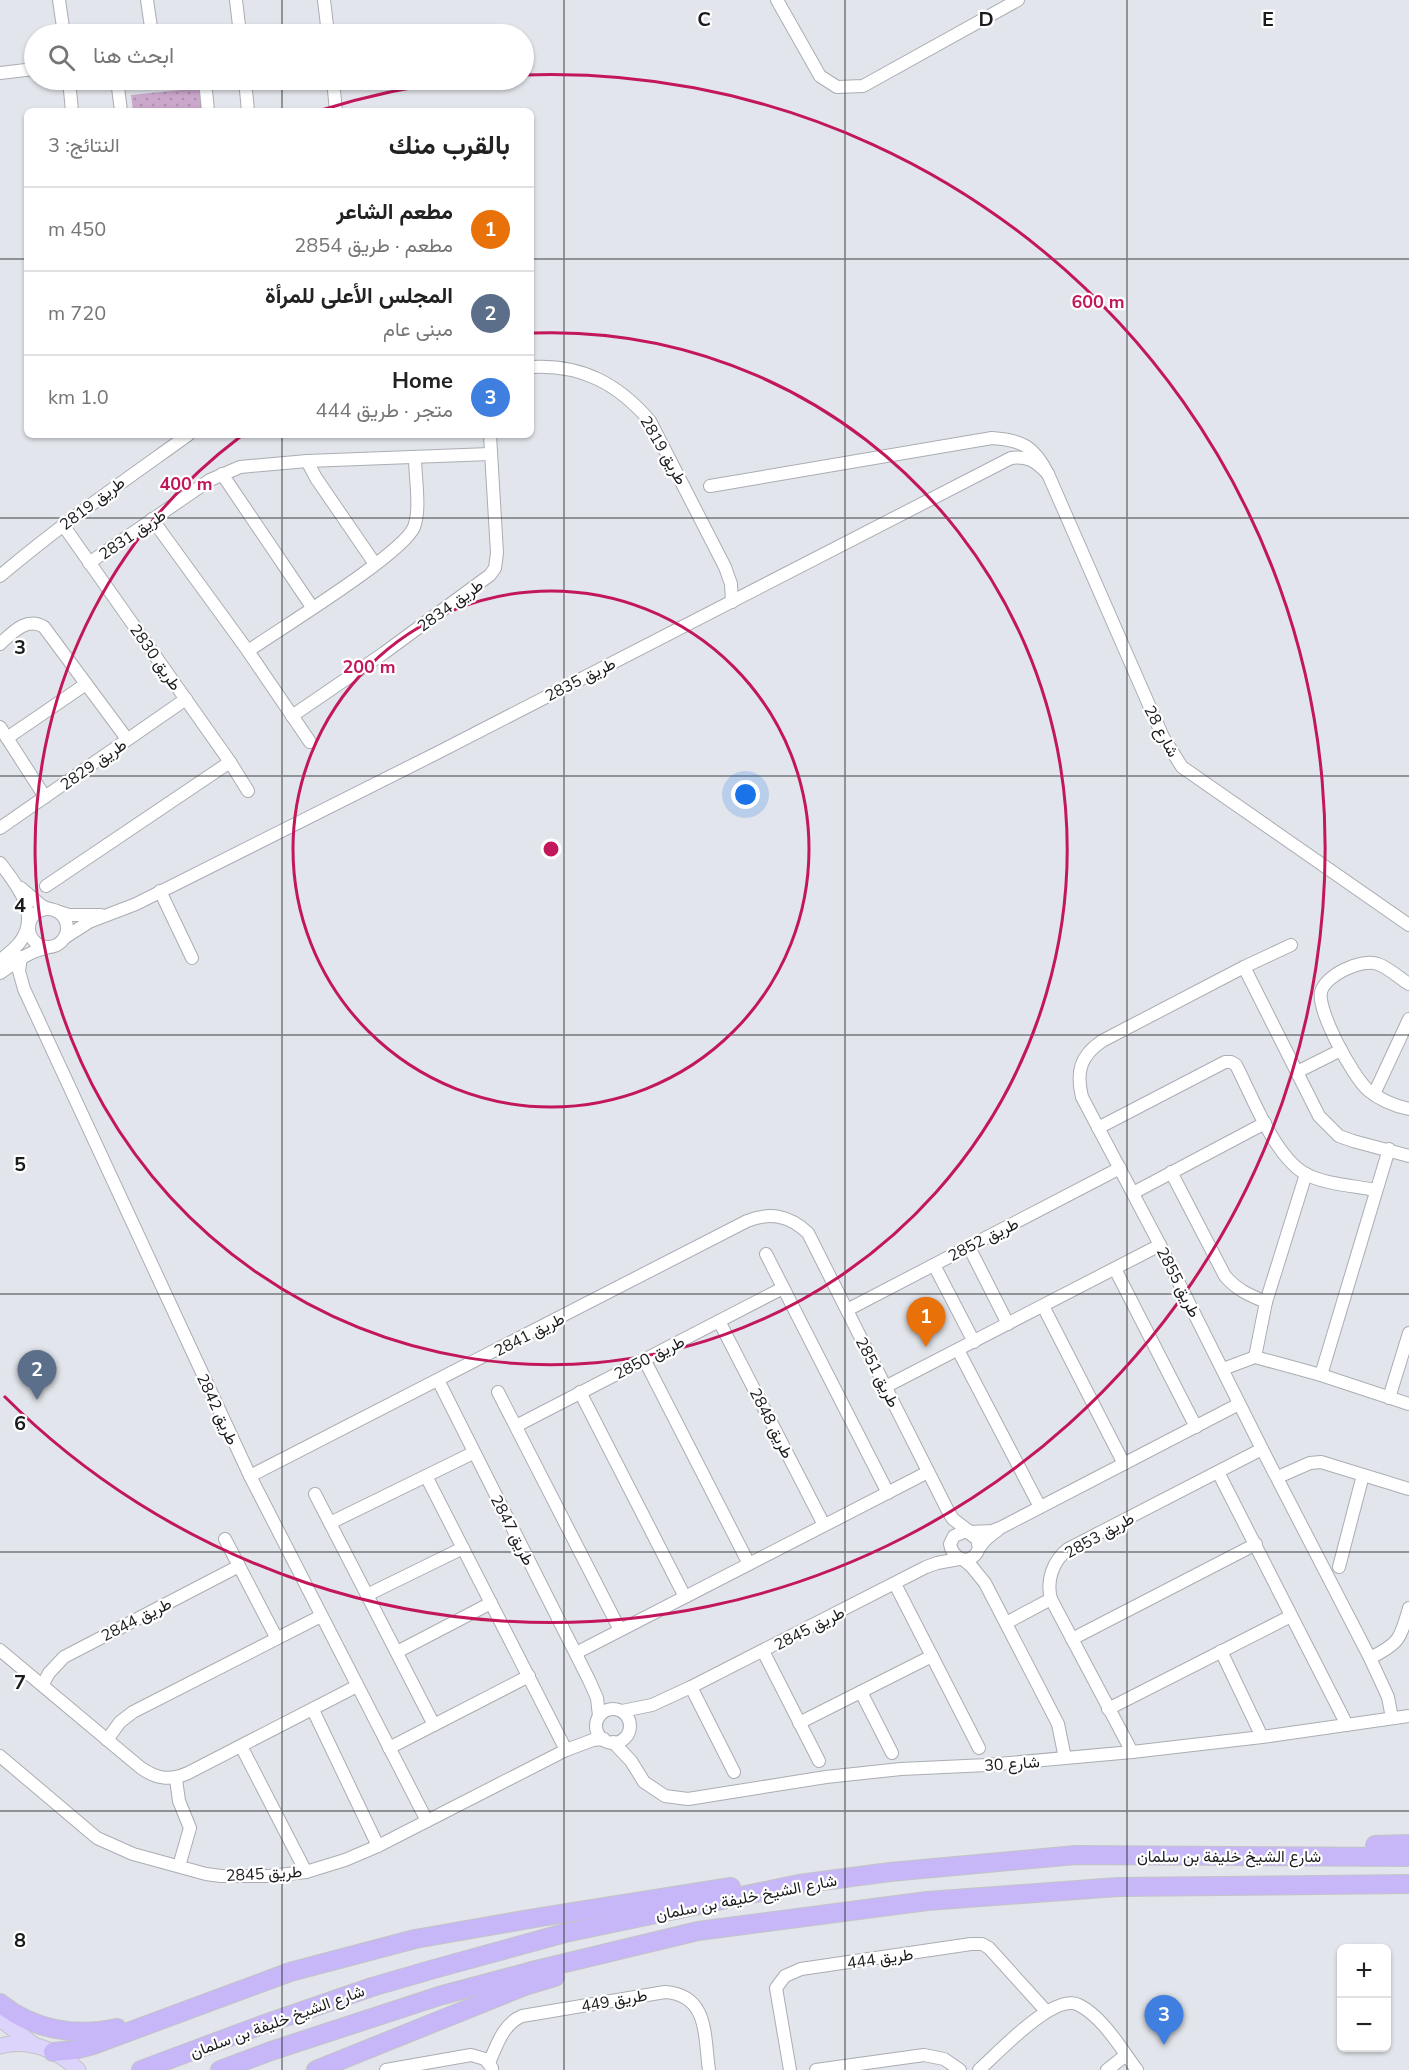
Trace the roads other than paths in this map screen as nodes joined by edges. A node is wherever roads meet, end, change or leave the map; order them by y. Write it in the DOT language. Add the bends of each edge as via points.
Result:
graph roads {
  1 [pos="59,0"];
  2 [pos="147,0"];
  3 [pos="236,0"];
  4 [pos="324,0"];
  5 [pos="777,0"];
  6 [pos="1018,0"];
  7 [pos="63,24"];
  8 [pos="151,24"];
  9 [pos="239,24"];
  10 [pos="325,24"];
  11 [pos="24,70"];
  12 [pos="0,73"];
  13 [pos="70,90"];
  14 [pos="118,90"];
  15 [pos="206,90"];
  16 [pos="246,90"];
  17 [pos="334,90"];
  18 [pos="72,108"];
  19 [pos="121,108"];
  20 [pos="208,108"];
  21 [pos="248,108"];
  22 [pos="336,108"];
  23 [pos="534,367"];
  24 [pos="182,438"];
  25 [pos="490,438"];
  26 [pos="490,454"];
  27 [pos="415,457"];
  28 [pos="307,461"];
  29 [pos="222,474"];
  30 [pos="1047,474"];
  31 [pos="710,486"];
  32 [pos="152,519"];
  33 [pos="63,525"];
  34 [pos="90,562"];
  35 [pos="375,564"];
  36 [pos="725,567"];
  37 [pos="0,576"];
  38 [pos="752,590"];
  39 [pos="732,602"];
  40 [pos="312,607"];
  41 [pos="0,644"];
  42 [pos="248,651"];
  43 [pos="86,684"];
  44 [pos="186,699"];
  45 [pos="292,716"];
  46 [pos="0,727"];
  47 [pos="8,738"];
  48 [pos="127,739"];
  49 [pos="310,742"];
  50 [pos="230,762"];
  51 [pos="248,791"];
  52 [pos="45,797"];
  53 [pos="0,828"];
  54 [pos="0,863"];
  55 [pos="15,884"];
  56 [pos="46,886"];
  57 [pos="160,891"];
  58 [pos="51,910"];
  59 [pos="108,915"];
  60 [pos="29,924"];
  61 [pos="1409,925"];
  62 [pos="64,938"];
  63 [pos="1291,945"];
  64 [pos="46,948"];
  65 [pos="21,957"];
  66 [pos="192,958"];
  67 [pos="1,967"];
  68 [pos="1244,967"];
  69 [pos="1409,984"];
  70 [pos="24,989"];
  71 [pos="1409,1018"];
  72 [pos="1341,1050"];
  73 [pos="1297,1072"];
  74 [pos="1374,1094"];
  75 [pos="1409,1109"];
  76 [pos="1265,1123"];
  77 [pos="1098,1128"];
  78 [pos="1389,1149"];
  79 [pos="1409,1156"];
  80 [pos="1120,1168"];
  81 [pos="1172,1172"];
  82 [pos="1306,1174"];
  83 [pos="1376,1190"];
  84 [pos="1133,1192"];
  85 [pos="808,1233"];
  86 [pos="1160,1245"];
  87 [pos="969,1247"];
  88 [pos="766,1254"];
  89 [pos="934,1264"];
  90 [pos="1115,1269"];
  91 [pos="783,1288"];
  92 [pos="1266,1302"];
  93 [pos="1043,1306"];
  94 [pos="847,1310"];
  95 [pos="719,1321"];
  96 [pos="1008,1324"];
  97 [pos="1409,1333"];
  98 [pos="974,1342"];
  99 [pos="958,1350"];
  100 [pos="1255,1357"];
  101 [pos="644,1359"];
  102 [pos="1223,1369"];
  103 [pos="1321,1375"];
  104 [pos="438,1380"];
  105 [pos="885,1387"];
  106 [pos="498,1392"];
  107 [pos="580,1392"];
  108 [pos="1389,1398"];
  109 [pos="1239,1404"];
  110 [pos="1409,1404"];
  111 [pos="516,1425"];
  112 [pos="1196,1426"];
  113 [pos="1262,1449"];
  114 [pos="473,1453"];
  115 [pos="1124,1464"];
  116 [pos="928,1472"];
  117 [pos="1218,1472"];
  118 [pos="1363,1475"];
  119 [pos="250,1476"];
  120 [pos="426,1476"];
  121 [pos="1278,1477"];
  122 [pos="1409,1489"];
  123 [pos="888,1493"];
  124 [pos="315,1494"];
  125 [pos="1040,1507"];
  126 [pos="948,1511"];
  127 [pos="330,1523"];
  128 [pos="824,1526"];
  129 [pos="1002,1527"];
  130 [pos="970,1532"];
  131 [pos="225,1539"];
  132 [pos="951,1542"];
  133 [pos="1256,1544"];
  134 [pos="463,1548"];
  135 [pos="978,1550"];
  136 [pos="962,1560"];
  137 [pos="749,1564"];
  138 [pos="239,1566"];
  139 [pos="926,1567"];
  140 [pos="1339,1567"];
  141 [pos="985,1583"];
  142 [pos="895,1584"];
  143 [pos="368,1595"];
  144 [pos="685,1597"];
  145 [pos="1051,1599"];
  146 [pos="491,1603"];
  147 [pos="1409,1608"];
  148 [pos="321,1616"];
  149 [pos="1292,1616"];
  150 [pos="1006,1623"];
  151 [pos="620,1630"];
  152 [pos="276,1637"];
  153 [pos="1072,1639"];
  154 [pos="0,1650"];
  155 [pos="762,1651"];
  156 [pos="1221,1651"];
  157 [pos="398,1652"];
  158 [pos="576,1653"];
  159 [pos="932,1656"];
  160 [pos="1370,1658"];
  161 [pos="529,1676"];
  162 [pos="590,1680"];
  163 [pos="43,1684"];
  164 [pos="357,1686"];
  165 [pos="691,1687"];
  166 [pos="861,1692"];
  167 [pos="652,1705"];
  168 [pos="1108,1709"];
  169 [pos="313,1710"];
  170 [pos="618,1710"];
  171 [pos="1409,1716"];
  172 [pos="1392,1718"];
  173 [pos="598,1721"];
  174 [pos="799,1723"];
  175 [pos="434,1725"];
  176 [pos="1347,1725"];
  177 [pos="628,1732"];
  178 [pos="1262,1737"];
  179 [pos="107,1740"];
  180 [pos="609,1741"];
  181 [pos="241,1746"];
  182 [pos="389,1748"];
  183 [pos="979,1748"];
  184 [pos="569,1749"];
  185 [pos="1132,1752"];
  186 [pos="892,1753"];
  187 [pos="0,1756"];
  188 [pos="1065,1758"];
  189 [pos="631,1761"];
  190 [pos="819,1761"];
  191 [pos="734,1772"];
  192 [pos="176,1779"];
  193 [pos="427,1821"];
  194 [pos="1409,1844"];
  195 [pos="378,1846"];
  196 [pos="1264,1855"];
  197 [pos="1409,1857"];
  198 [pos="179,1866"];
  199 [pos="306,1872"];
  200 [pos="799,1884"];
  201 [pos="1409,1884"];
  202 [pos="749,1926"];
  203 [pos="0,2003"];
  204 [pos="1046,2011"];
  205 [pos="0,2019"];
  206 [pos="157,2020"];
  207 [pos="34,2045"];
  208 [pos="0,2046"];
  209 [pos="52,2052"];
  210 [pos="1126,2055"];
  211 [pos="490,2066"];
  212 [pos="78,2070"];
  213 [pos="141,2070"];
  214 [pos="220,2070"];
  215 [pos="316,2070"];
  216 [pos="386,2070"];
  217 [pos="709,2070"];
  218 [pos="790,2070"];
  219 [pos="820,2070"];
  220 [pos="960,2070"];
  221 [pos="979,2070"];
  222 [pos="1107,2070"];
  223 [pos="1137,2070"];
  1 -- 7 [label="street"];
  2 -- 8 [label="street"];
  3 -- 9 [label="street"];
  4 -- 10 [label="street"];
  5 -- 6 [label="street" via="820,76 837,87 863,86"];
  11 -- 12 [label="street"];
  13 -- 18 [label="street"];
  14 -- 19 [label="street"];
  15 -- 20 [label="street"];
  16 -- 21 [label="street"];
  17 -- 22 [label="street"];
  23 -- 36 [label="street, طريق 2819" via="558,367 597,378 634,403 663,442"];
  24 -- 33 [label="street, طريق 2819"];
  25 -- 26 [label="street, طريق 2834"];
  26 -- 27 [label="street, طريق 2831"];
  26 -- 45 [label="street, طريق 2834" via="497,553 490,575"];
  27 -- 28 [label="street, طريق 2831"];
  27 -- 35 [label="street" via="413,529"];
  28 -- 29 [label="street, طريق 2831" via="240,467"];
  28 -- 35 [label="street"];
  29 -- 32 [label="street, طريق 2831"];
  29 -- 40 [label="street"];
  30 -- 31 [label="street, شارع 28" via="1031,449 1021,443 992,438"];
  30 -- 38 [label="street, طريق 2835" via="1031,459 1011,458"];
  30 -- 61 [label="street, شارع 28" via="1158,727 1182,767"];
  32 -- 34 [label="street, طريق 2831"];
  32 -- 42 [label="street"];
  33 -- 34 [label="street, طريق 2830"];
  33 -- 37 [label="street, طريق 2819"];
  34 -- 44 [label="street, طريق 2830"];
  35 -- 40 [label="street"];
  36 -- 38 [label="street, طريق 2819"];
  36 -- 39 [label="street, طريق 2819"];
  38 -- 39 [label="street, طريق 2835"];
  39 -- 57 [label="street, طريق 2835"];
  40 -- 42 [label="street"];
  41 -- 43 [label="street" via="22,626 37,623 49,633"];
  42 -- 45 [label="street"];
  43 -- 47 [label="street"];
  43 -- 48 [label="street"];
  44 -- 48 [label="street, طريق 2829"];
  44 -- 50 [label="street, طريق 2830"];
  45 -- 49 [label="street"];
  46 -- 47 [label="street"];
  47 -- 52 [label="street"];
  48 -- 52 [label="street, طريق 2829"];
  50 -- 51 [label="street, طريق 2830"];
  50 -- 56 [label="street"];
  52 -- 53 [label="street, طريق 2829"];
  54 -- 55 [label="street"];
  55 -- 58 [label="street"];
  55 -- 60 [label="street" via="29,913"];
  57 -- 59 [label="street, طريق 2835"];
  57 -- 66 [label="street"];
  58 -- 59 [label="street, طريق 2835" via="69,915"];
  58 -- 60 [label="street" via="38,912"];
  58 -- 62 [label="street" via="65,922"];
  59 -- 62 [label="street, طريق 2835"];
  60 -- 64 [label="street" via="32,940"];
  60 -- 67 [label="street" via="21,942"];
  62 -- 64 [label="street"];
  63 -- 68 [label="street, طريق 2855"];
  64 -- 65 [label="street"];
  65 -- 67 [label="street"];
  65 -- 70 [label="street, طريق 2842" via="19,971"];
  67 -- 70 [label="street, طريق 2842"];
  68 -- 73 [label="street"];
  68 -- 77 [label="street, طريق 2855" via="1090,1050 1079,1072 1079,1083"];
  69 -- 72 [label="street" via="1370,962 1330,978 1321,993 1321,1006"];
  70 -- 119 [label="street, طريق 2842"];
  71 -- 74 [label="street"];
  72 -- 73 [label="street"];
  72 -- 74 [label="street" via="1355,1075"];
  73 -- 78 [label="street" via="1319,1116 1339,1136"];
  74 -- 75 [label="street"];
  76 -- 77 [label="street" via="1236,1065 1225,1062"];
  76 -- 81 [label="street"];
  76 -- 82 [label="street" via="1281,1151"];
  77 -- 80 [label="street, طريق 2855"];
  78 -- 79 [label="street"];
  78 -- 83 [label="street"];
  80 -- 84 [label="street, طريق 2855"];
  80 -- 87 [label="street, طريق 2852"];
  81 -- 84 [label="street"];
  81 -- 92 [label="street" via="1225,1276 1243,1293"];
  82 -- 83 [label="street"];
  82 -- 92 [label="street"];
  83 -- 103 [label="street"];
  84 -- 86 [label="street, طريق 2855"];
  85 -- 94 [label="street, طريق 2851"];
  85 -- 104 [label="street, طريق 2841" via="786,1218 759,1216"];
  86 -- 90 [label="street"];
  86 -- 102 [label="street, طريق 2855"];
  87 -- 89 [label="street, طريق 2852"];
  87 -- 96 [label="street"];
  88 -- 91 [label="street"];
  89 -- 94 [label="street, طريق 2852"];
  89 -- 98 [label="street"];
  90 -- 93 [label="street"];
  90 -- 112 [label="street"];
  91 -- 95 [label="street, طريق 2850"];
  91 -- 123 [label="street"];
  92 -- 100 [label="street"];
  93 -- 96 [label="street"];
  93 -- 115 [label="street"];
  94 -- 105 [label="street, طريق 2851"];
  95 -- 101 [label="street, طريق 2850"];
  95 -- 128 [label="street, طريق 2848"];
  96 -- 98 [label="street"];
  97 -- 108 [label="street"];
  98 -- 99 [label="street"];
  99 -- 105 [label="street"];
  99 -- 125 [label="street"];
  100 -- 102 [label="street"];
  100 -- 103 [label="street"];
  101 -- 107 [label="street, طريق 2850"];
  101 -- 137 [label="street"];
  102 -- 109 [label="street, طريق 2855"];
  103 -- 108 [label="street"];
  104 -- 114 [label="street, طريق 2847"];
  104 -- 119 [label="street, طريق 2841"];
  105 -- 116 [label="street, طريق 2851"];
  106 -- 111 [label="street"];
  107 -- 111 [label="street, طريق 2850"];
  107 -- 144 [label="street"];
  108 -- 110 [label="street"];
  109 -- 112 [label="street"];
  109 -- 113 [label="street, طريق 2855"];
  111 -- 151 [label="street"];
  112 -- 115 [label="street"];
  113 -- 117 [label="street, طريق 2853"];
  113 -- 121 [label="street, طريق 2855"];
  114 -- 120 [label="street"];
  114 -- 158 [label="street, طريق 2847"];
  115 -- 125 [label="street"];
  116 -- 123 [label="street"];
  116 -- 126 [label="street, طريق 2851"];
  117 -- 133 [label="street"];
  117 -- 145 [label="street, طريق 2853" via="1068,1549 1053,1567"];
  118 -- 121 [label="street" via="1321,1462"];
  118 -- 122 [label="street"];
  118 -- 140 [label="street"];
  119 -- 148 [label="street, طريق 2842"];
  120 -- 127 [label="street"];
  120 -- 134 [label="street"];
  121 -- 160 [label="street, طريق 2855"];
  123 -- 128 [label="street"];
  124 -- 127 [label="street"];
  125 -- 129 [label="street"];
  126 -- 130 [label="street, طريق 2851" via="953,1520"];
  126 -- 132 [label="street, طريق 2851"];
  127 -- 143 [label="street"];
  128 -- 137 [label="street"];
  129 -- 130 [label="street"];
  129 -- 135 [label="street"];
  130 -- 132 [label="street" via="962,1532"];
  130 -- 135 [label="street" via="977,1539"];
  131 -- 138 [label="street"];
  132 -- 136 [label="street" via="951,1550"];
  132 -- 139 [label="street, طريق 2845"];
  133 -- 149 [label="street"];
  133 -- 153 [label="street"];
  134 -- 143 [label="street"];
  134 -- 146 [label="street"];
  135 -- 136 [label="street" via="969,1560"];
  135 -- 141 [label="street"];
  136 -- 139 [label="street, طريق 2845"];
  136 -- 141 [label="street"];
  137 -- 144 [label="street"];
  138 -- 152 [label="street"];
  138 -- 163 [label="street, طريق 2844" via="64,1657"];
  139 -- 142 [label="street, طريق 2845"];
  141 -- 150 [label="street"];
  142 -- 155 [label="street, طريق 2845"];
  142 -- 159 [label="street"];
  143 -- 157 [label="street"];
  144 -- 151 [label="street"];
  145 -- 150 [label="street"];
  145 -- 153 [label="street"];
  146 -- 157 [label="street"];
  146 -- 161 [label="street"];
  147 -- 160 [label="street" via="1400,1638"];
  148 -- 152 [label="street"];
  148 -- 164 [label="street, طريق 2842"];
  149 -- 156 [label="street"];
  149 -- 176 [label="street"];
  150 -- 188 [label="street" via="1058,1724"];
  151 -- 158 [label="street"];
  152 -- 179 [label="street" via="133,1712"];
  153 -- 168 [label="street"];
  154 -- 163 [label="street"];
  155 -- 165 [label="street, طريق 2845"];
  155 -- 174 [label="street"];
  156 -- 168 [label="street"];
  156 -- 178 [label="street"];
  157 -- 175 [label="street"];
  158 -- 162 [label="street, طريق 2847"];
  159 -- 166 [label="street"];
  159 -- 183 [label="street"];
  160 -- 172 [label="street, طريق 2855" via="1388,1697"];
  161 -- 175 [label="street"];
  161 -- 184 [label="street"];
  162 -- 170 [label="street, طريق 2847"];
  162 -- 173 [label="street, طريق 2847" via="597,1698"];
  163 -- 179 [label="street"];
  164 -- 169 [label="street"];
  164 -- 182 [label="street, طريق 2842"];
  165 -- 167 [label="street, طريق 2845"];
  165 -- 191 [label="street"];
  166 -- 174 [label="street"];
  166 -- 186 [label="street"];
  167 -- 170 [label="street, طريق 2845"];
  167 -- 177 [label="street, طريق 2845"];
  168 -- 185 [label="street"];
  169 -- 181 [label="street"];
  169 -- 195 [label="street"];
  170 -- 173 [label="street" via="606,1711"];
  170 -- 177 [label="street" via="628,1718"];
  171 -- 172 [label="street, شارع 30"];
  172 -- 176 [label="street, شارع 30"];
  173 -- 180 [label="street" via="598,1733"];
  173 -- 184 [label="street, طريق 2845"];
  174 -- 190 [label="street"];
  175 -- 182 [label="street"];
  176 -- 178 [label="street, شارع 30"];
  177 -- 180 [label="street" via="620,1741"];
  177 -- 189 [label="street, شارع 30"];
  178 -- 185 [label="street, شارع 30"];
  179 -- 192 [label="street" via="152,1775"];
  180 -- 184 [label="street, طريق 2845"];
  180 -- 189 [label="street, شارع 30"];
  181 -- 192 [label="street"];
  181 -- 199 [label="street"];
  182 -- 193 [label="street, طريق 2842"];
  184 -- 193 [label="street, طريق 2845"];
  185 -- 188 [label="street, شارع 30"];
  187 -- 198 [label="street, طريق 2845" via="97,1838 133,1854"];
  188 -- 189 [label="street, شارع 30" via="826,1777 688,1799 665,1796 656,1790 645,1782"];
  192 -- 198 [label="street" via="179,1801 190,1828"];
  193 -- 195 [label="street, طريق 2845"];
  194 -- 196 [label="highway" via="1309,1847"];
  195 -- 199 [label="street, طريق 2845"];
  196 -- 197 [label="highway, شارع الشيخ خليفة بن سلمان"];
  196 -- 200 [label="highway, شارع الشيخ خليفة بن سلمان" via="1076,1855"];
  198 -- 199 [label="street, طريق 2845" via="222,1876"];
  200 -- 206 [label="highway" via="725,1888 415,1939 290,1972"];
  200 -- 213 [label="highway, شارع الشيخ خليفة بن سلمان" via="565,1933 434,1969 270,2022"];
  201 -- 202 [label="highway, شارع الشيخ خليفة بن سلمان" via="1118,1887 927,1901"];
  202 -- 214 [label="highway, شارع الشيخ خليفة بن سلمان" via="698,1931 439,1996"];
  202 -- 215 [label="highway" via="525,1986"];
  203 -- 206 [label="highway" via="29,2021 71,2032 111,2030"];
  204 -- 210 [label="street" via="1069,2002 1078,2004 1107,2030"];
  204 -- 218 [label="street, طريق 444" via="995,1953 982,1944 801,1969 785,1976 776,1988"];
  204 -- 221 [label="street"];
  205 -- 207 [label="main road"];
  206 -- 209 [label="highway" via="93,2045"];
  207 -- 208 [label="main road"];
  207 -- 209 [label="main road"];
  209 -- 212 [label="main road"];
  210 -- 222 [label="street"];
  210 -- 223 [label="street"];
  211 -- 216 [label="street, طريق 449" via="481,2057 471,2055"];
  211 -- 217 [label="street, طريق 449" via="505,2029 522,2016 665,1992 684,1995 696,2006"];
  219 -- 220 [label="street" via="924,2055 944,2059"];
}
